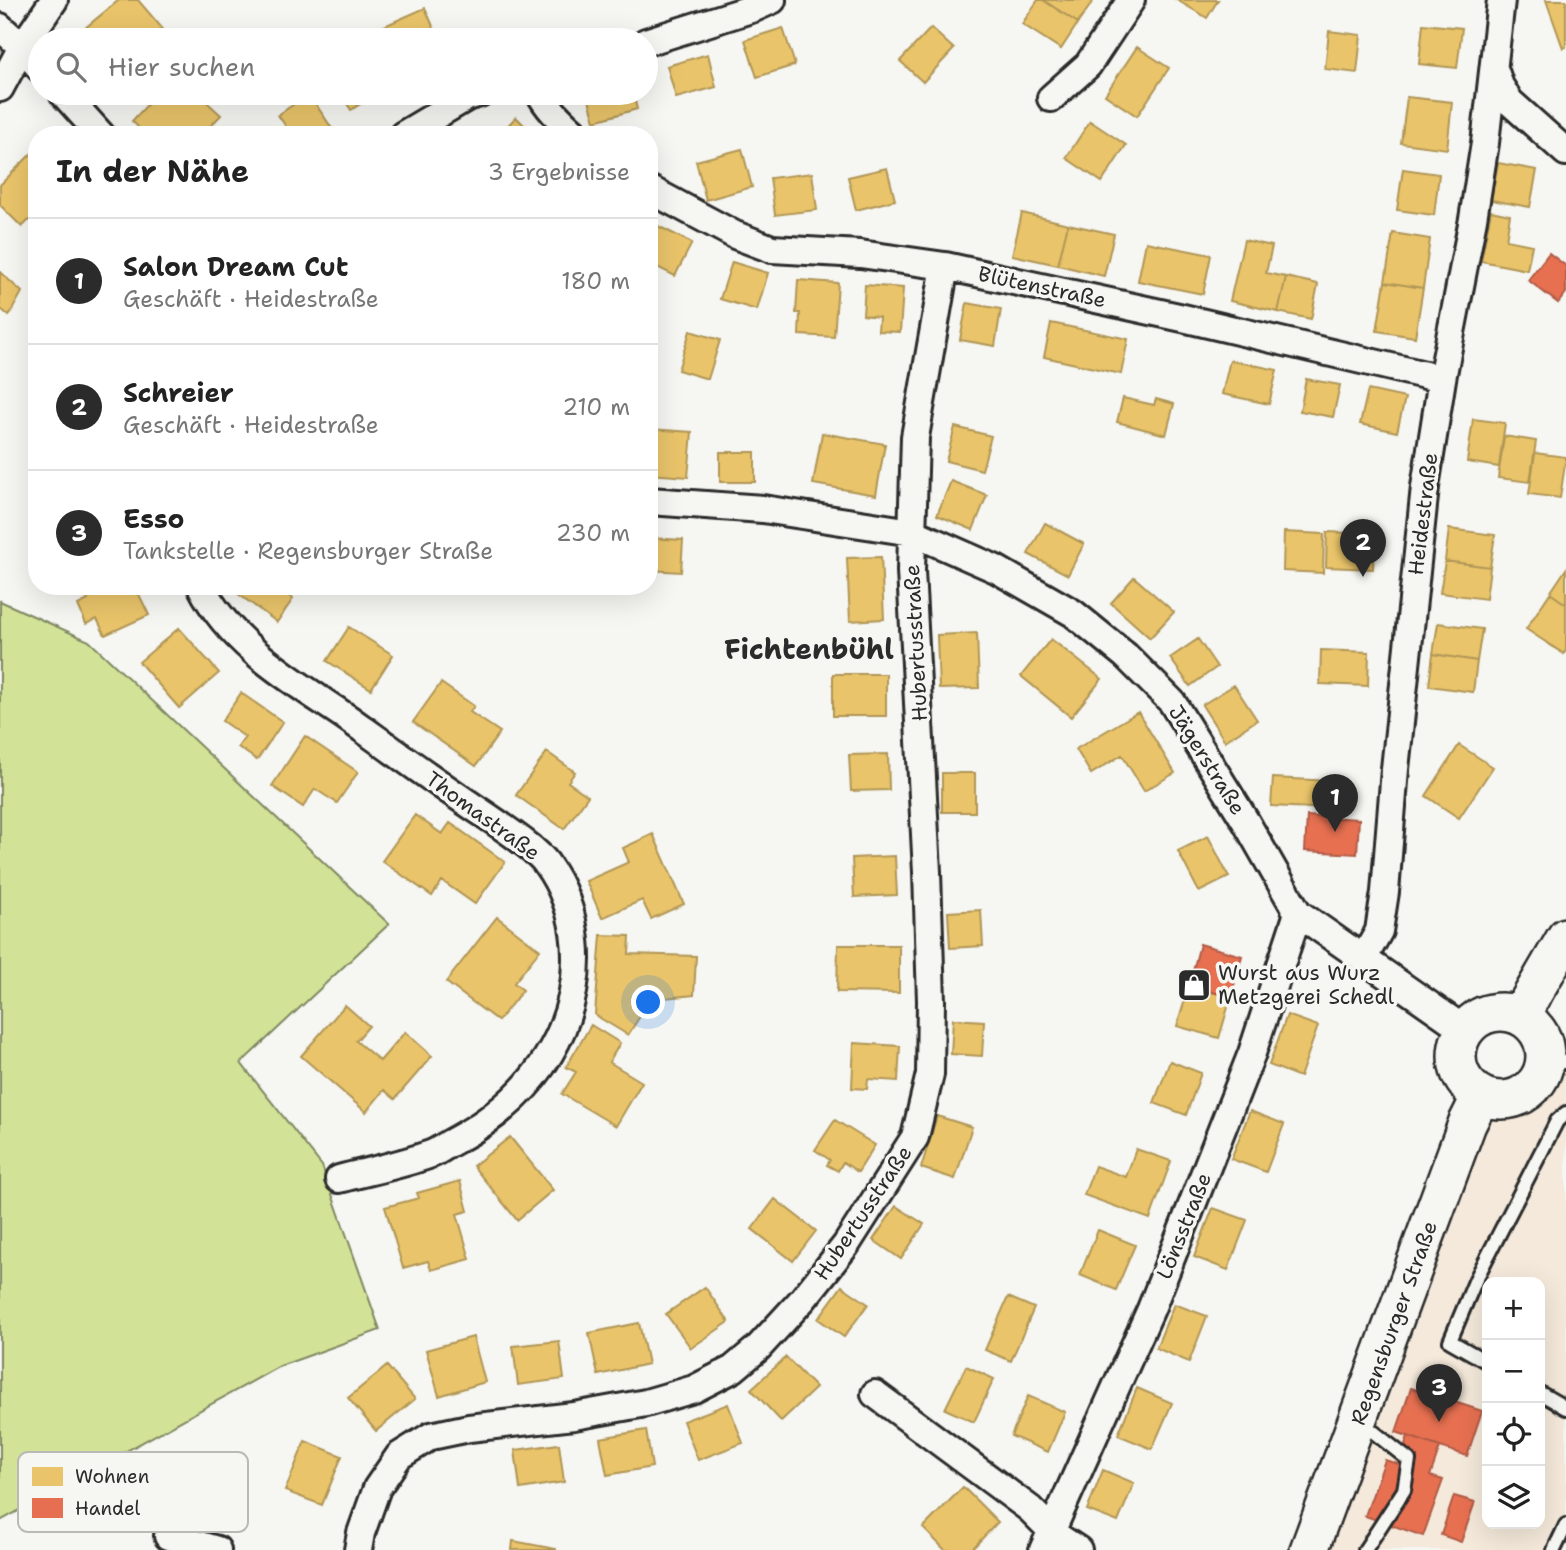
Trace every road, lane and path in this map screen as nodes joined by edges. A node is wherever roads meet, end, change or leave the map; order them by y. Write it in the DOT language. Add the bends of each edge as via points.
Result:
graph roads {
  1 [pos="54,0"];
  2 [pos="772,0"];
  3 [pos="1131,0"];
  4 [pos="1501,0"];
  5 [pos="0,27"];
  6 [pos="35,28"];
  7 [pos="28,38"];
  8 [pos="658,38"];
  9 [pos="22,47"];
  10 [pos="28,54"];
  11 [pos="1494,68"];
  12 [pos="0,88"];
  13 [pos="1051,97"];
  14 [pos="74,105"];
  15 [pos="454,105"];
  16 [pos="548,105"];
  17 [pos="93,126"];
  18 [pos="418,126"];
  19 [pos="567,126"];
  20 [pos="1566,152"];
  21 [pos="658,194"];
  22 [pos="945,266"];
  23 [pos="1442,379"];
  24 [pos="658,502"];
  25 [pos="912,532"];
  26 [pos="205,595"];
  27 [pos="1298,914"];
  28 [pos="1566,937"];
  29 [pos="1361,957"];
  30 [pos="1520,1016"];
  31 [pos="1465,1030"];
  32 [pos="1556,1062"];
  33 [pos="1481,1096"];
  34 [pos="1566,1113"];
  35 [pos="339,1179"];
  36 [pos="1482,1359"];
  37 [pos="876,1394"];
  38 [pos="1545,1396"];
  39 [pos="1566,1408"];
  40 [pos="1358,1420"];
  41 [pos="1566,1525"];
  42 [pos="168,1536"];
  43 [pos="1048,1541"];
  44 [pos="217,1550"];
  45 [pos="358,1550"];
  46 [pos="1078,1550"];
  47 [pos="1309,1550"];
  48 [pos="1365,1550"];
  49 [pos="1554,1550"];
  1 -- 6 [label="street"];
  2 -- 8 [label="street"];
  3 -- 13 [label="street" via="1088,65"];
  4 -- 11 [label="street, Heidestraße"];
  5 -- 9 [label="street"];
  7 -- 9 [label="street"];
  9 -- 10 [label="street"];
  9 -- 12 [label="street"];
  11 -- 20 [label="street" via="1510,102"];
  11 -- 23 [label="street, Heidestraße"];
  14 -- 17 [label="street"];
  15 -- 18 [label="street"];
  16 -- 19 [label="street"];
  21 -- 22 [label="street, Blütenstraße" via="735,235 772,249 860,254"];
  22 -- 23 [label="street, Blütenstraße"];
  22 -- 25 [label="street" via="915,437"];
  23 -- 29 [label="street, Heidestraße" via="1425,487 1385,892 1379,931"];
  24 -- 25 [label="street, Jägerstraße" via="763,509"];
  25 -- 27 [label="street, Jägerstraße" via="996,569 1073,614 1126,656 1172,702"];
  25 -- 45 [label="street, Hubertusstraße" via="931,1000 930,1074 915,1137 846,1245 795,1308 733,1369 694,1389 646,1403 431,1436 400,1456 377,1488"];
  26 -- 35 [label="street, Thomastraße" via="235,634 270,664 545,861 565,893 574,927 572,1000 552,1051 515,1098 477,1128 432,1153"];
  27 -- 29 [label="street, Jägerstraße"];
  27 -- 43 [label="street, Lönsstraße" via="1252,1053 1151,1309"];
  28 -- 30 [label="main road"];
  29 -- 31 [label="street, Jägerstraße"];
  30 -- 31 [label="main road" via="1490,1013"];
  30 -- 32 [label="main road" via="1532,1024"];
  31 -- 33 [label="main road" via="1456,1054 1457,1067 1462,1079"];
  32 -- 33 [label="main road" via="1522,1096 1494,1101"];
  33 -- 40 [label="main road, Regensburger Straße"];
  34 -- 36 [label="lane" via="1557,1121 1499,1233 1450,1341"];
  37 -- 43 [label="street" via="1030,1508"];
  38 -- 39 [label="lane"];
  40 -- 47 [label="main road, Regensburger Straße"];
  40 -- 48 [label="lane" via="1409,1460 1404,1490"];
  41 -- 49 [label="lane"];
  42 -- 44 [label="street"];
  43 -- 46 [label="street" via="1058,1537"];
}
